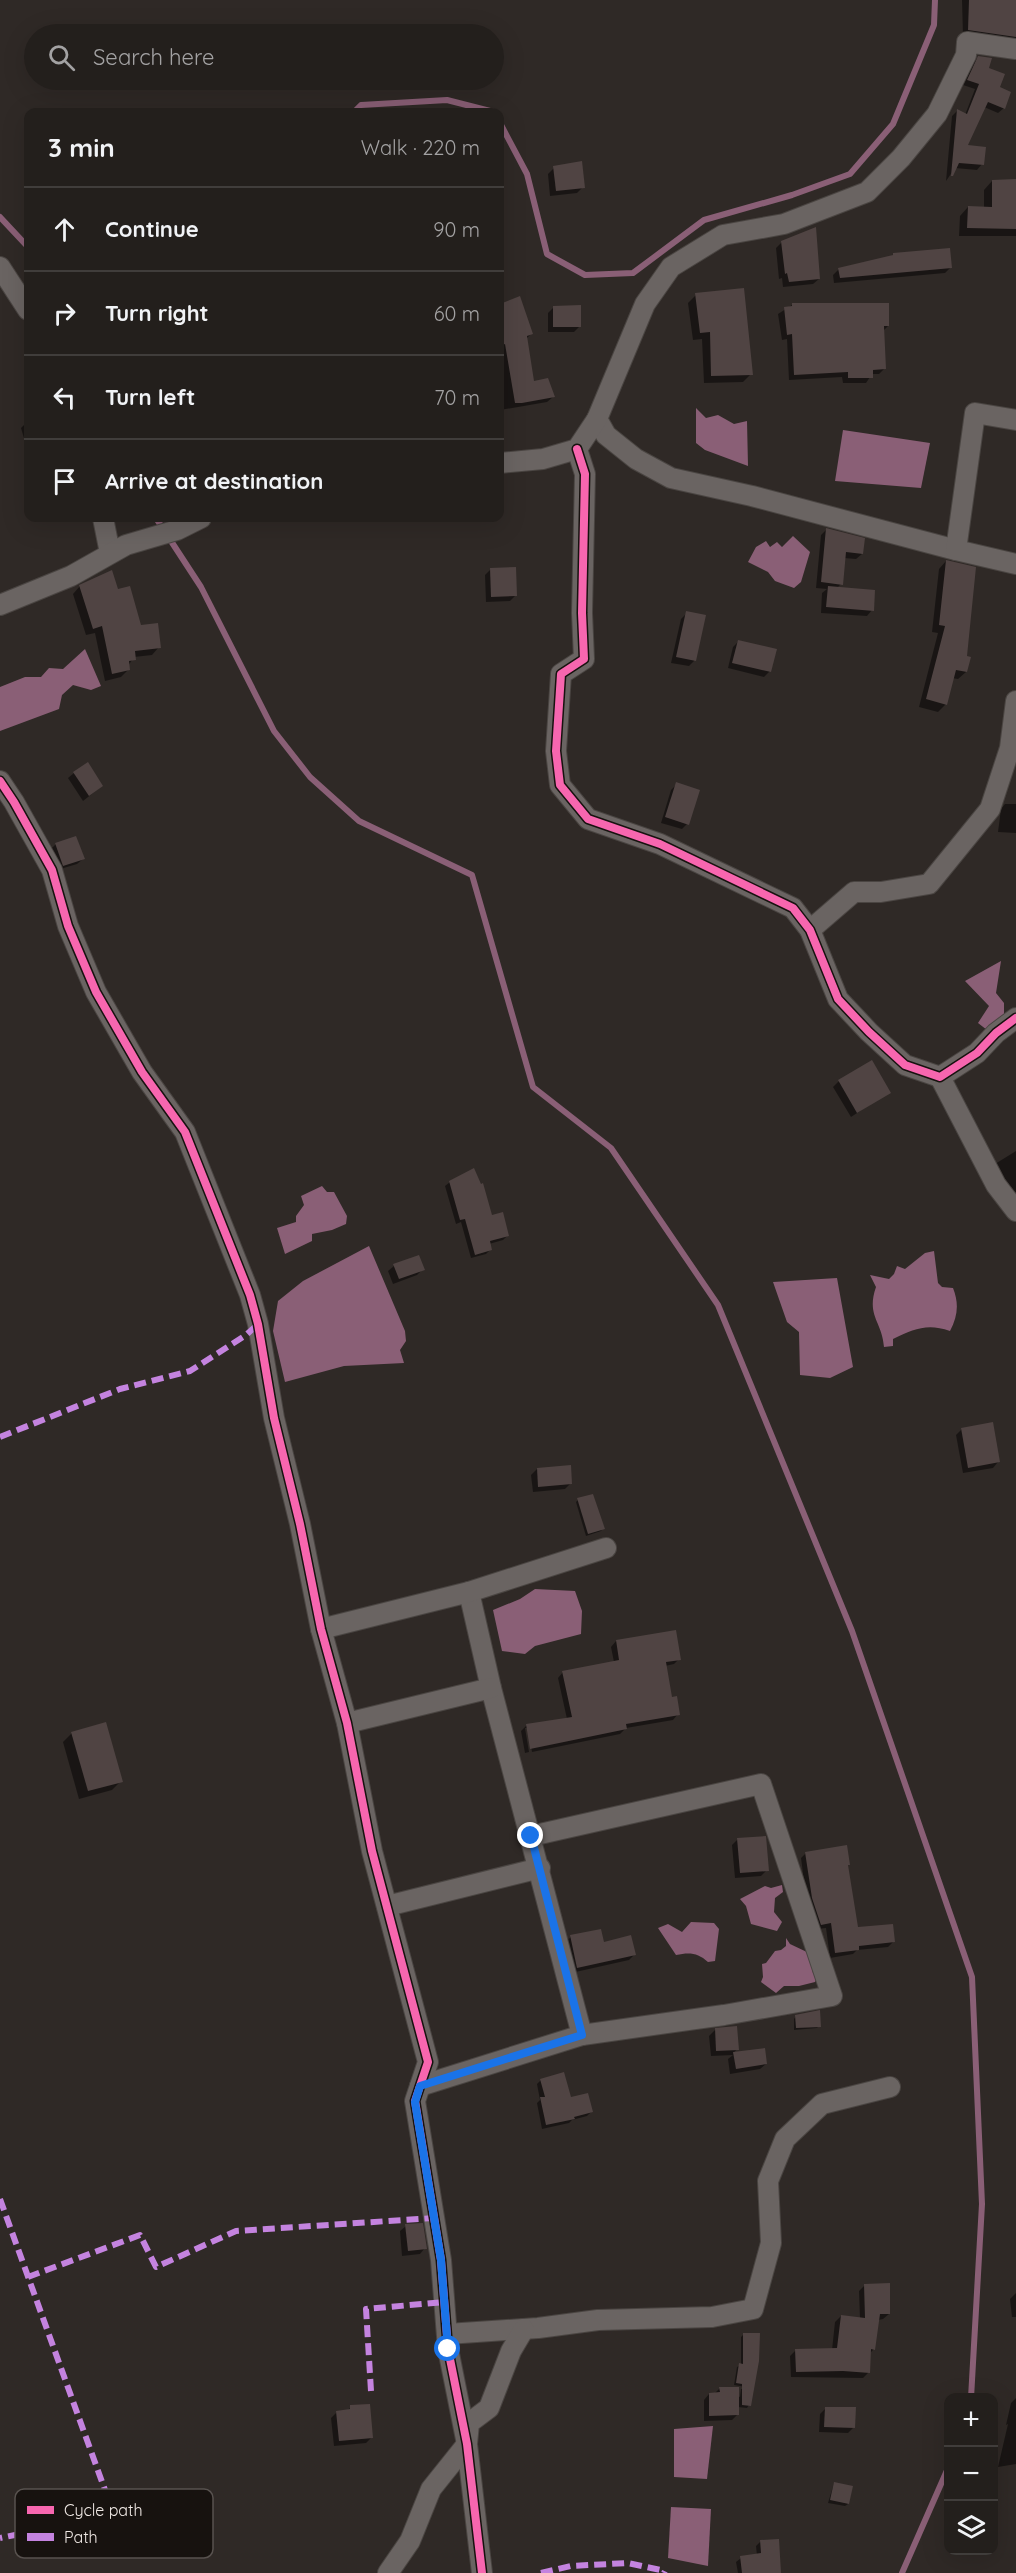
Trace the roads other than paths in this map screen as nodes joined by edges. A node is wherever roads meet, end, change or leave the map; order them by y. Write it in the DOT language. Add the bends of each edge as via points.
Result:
graph roads {
  1 [pos="1016,49"];
  2 [pos="0,267"];
  3 [pos="24,304"];
  4 [pos="597,419"];
  5 [pos="1016,420"];
  6 [pos="578,449"];
  7 [pos="504,463"];
  8 [pos="104,522"];
  9 [pos="193,522"];
  10 [pos="956,550"];
  11 [pos="111,553"];
  12 [pos="1016,564"];
  13 [pos="0,605"];
  14 [pos="1016,701"];
  15 [pos="0,781"];
  16 [pos="810,930"];
  17 [pos="1016,1018"];
  18 [pos="940,1077"];
  19 [pos="1016,1211"];
  20 [pos="606,1548"];
  21 [pos="469,1592"];
  22 [pos="321,1629"];
  23 [pos="490,1688"];
  24 [pos="347,1724"];
  25 [pos="531,1836"];
  26 [pos="540,1868"];
  27 [pos="387,1906"];
  28 [pos="582,2035"];
  29 [pos="420,2086"];
  30 [pos="890,2086"];
  31 [pos="524,2329"];
  32 [pos="447,2334"];
  33 [pos="467,2444"];
  34 [pos="388,2573"];
  35 [pos="482,2573"];
  1 -- 4 [label="street" via="967,42 966,55 937,114 867,192 784,224 723,235 671,267 645,304"];
  2 -- 3 [label="street"];
  4 -- 6 [label="street"];
  4 -- 10 [label="street" via="606,435 636,459 671,478"];
  5 -- 10 [label="street" via="975,413"];
  6 -- 7 [label="street" via="543,459"];
  6 -- 16 [label="street" via="585,474 585,659 561,674 556,751 560,785 588,819 660,844 793,908"];
  8 -- 11 [label="street"];
  9 -- 11 [label="street" via="126,544"];
  10 -- 12 [label="street"];
  11 -- 13 [label="street" via="71,576"];
  14 -- 16 [label="street" via="1010,748 990,809 929,884 854,892"];
  15 -- 22 [label="street" via="52,870 68,926 96,992 142,1072 185,1132 250,1295"];
  16 -- 18 [label="street" via="838,999 905,1065"];
  17 -- 18 [label="street" via="977,1053"];
  18 -- 19 [label="street" via="996,1185"];
  20 -- 21 [label="street"];
  21 -- 22 [label="street"];
  21 -- 23 [label="street"];
  22 -- 24 [label="street"];
  23 -- 24 [label="street"];
  23 -- 25 [label="street"];
  24 -- 27 [label="street"];
  25 -- 26 [label="street"];
  25 -- 28 [label="street" via="761,1784 832,1996"];
  26 -- 27 [label="street"];
  26 -- 28 [label="street"];
  27 -- 29 [label="street" via="428,2062"];
  28 -- 29 [label="street"];
  29 -- 32 [label="street" via="415,2102 441,2260"];
  30 -- 31 [label="street" via="822,2104 784,2139 768,2181 771,2243 753,2309 712,2317 598,2320"];
  31 -- 32 [label="street"];
  31 -- 33 [label="street" via="489,2408 469,2423"];
  32 -- 33 [label="street"];
  33 -- 34 [label="street" via="431,2489 410,2541"];
  33 -- 35 [label="street"];
}
